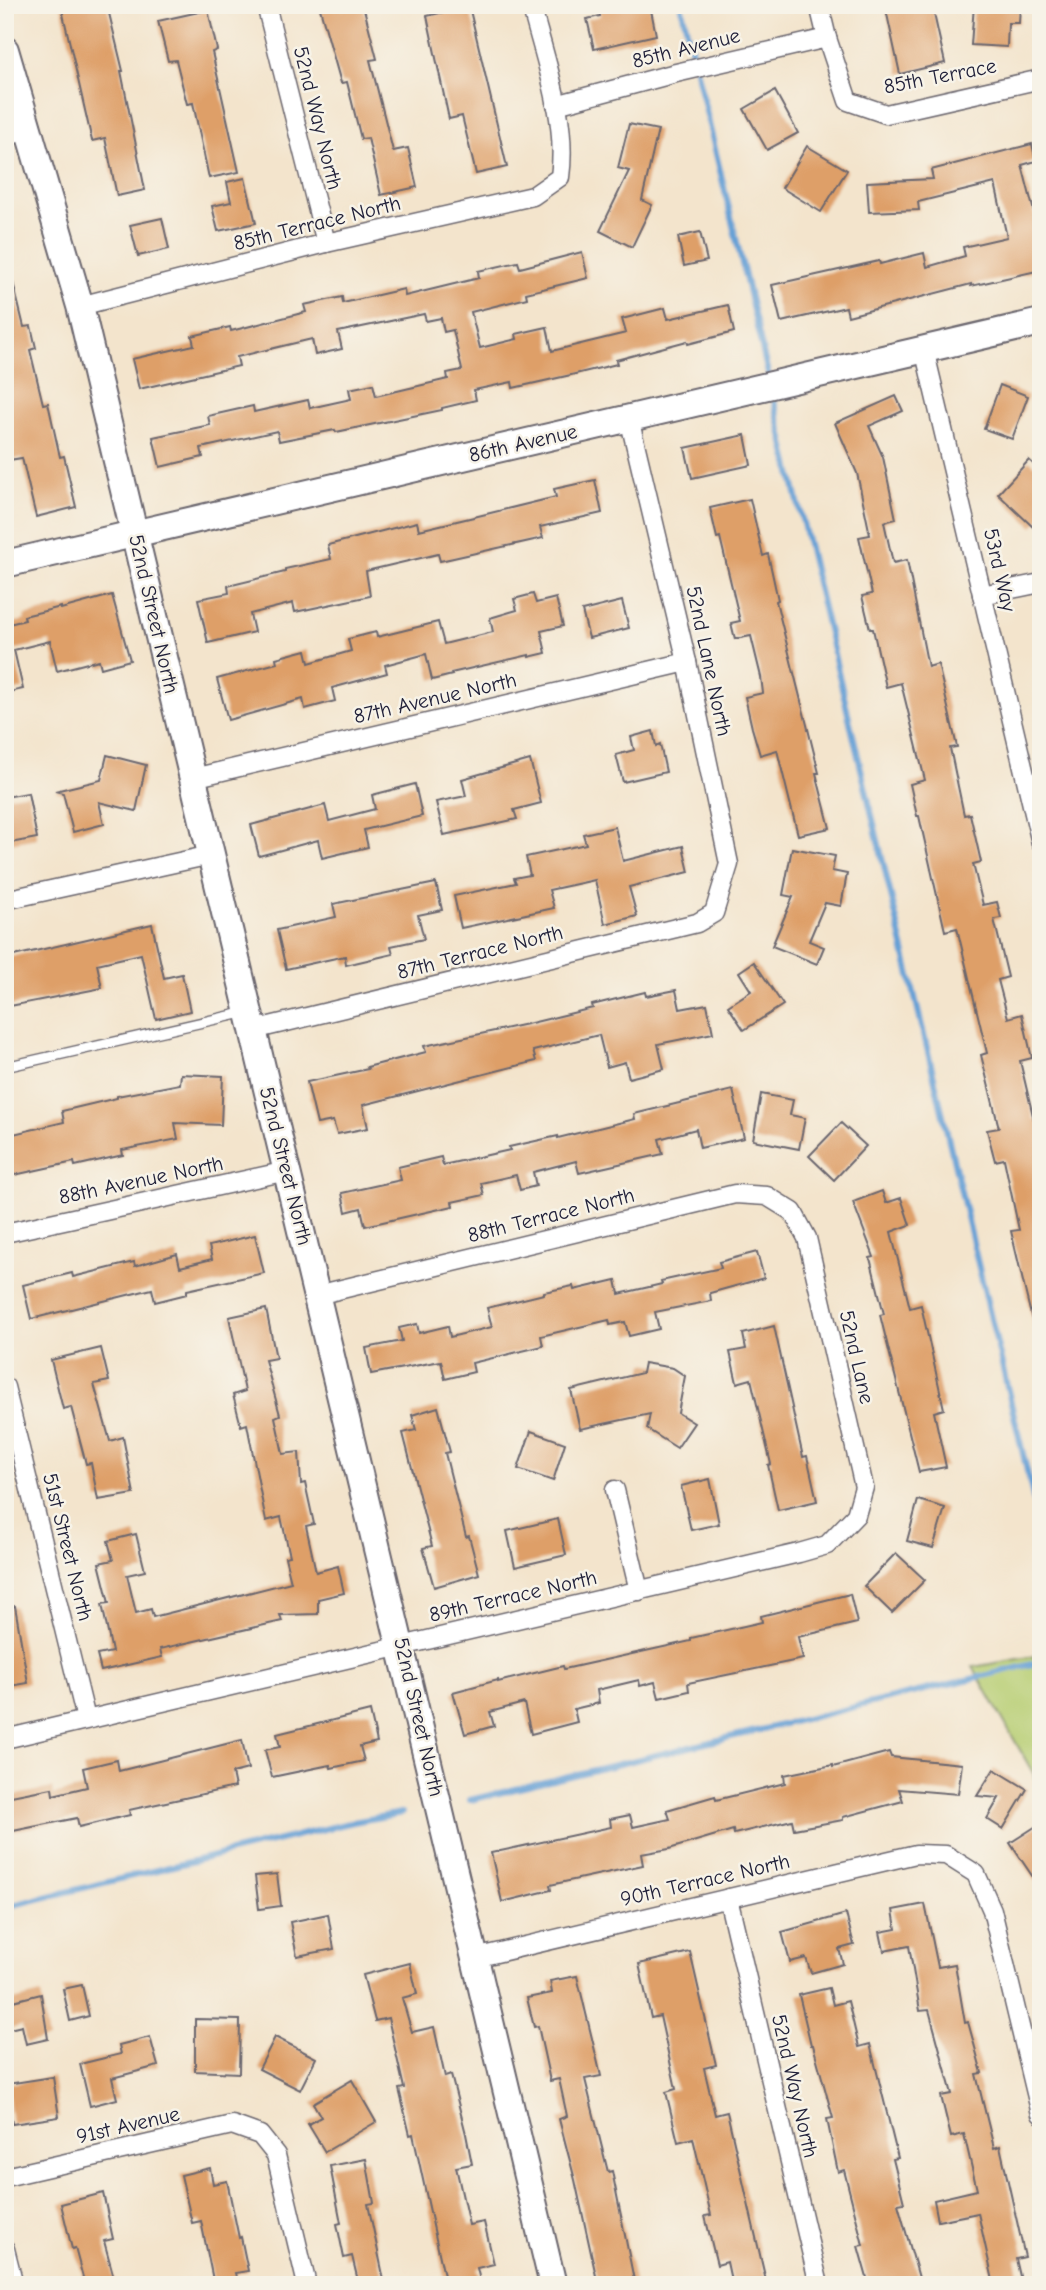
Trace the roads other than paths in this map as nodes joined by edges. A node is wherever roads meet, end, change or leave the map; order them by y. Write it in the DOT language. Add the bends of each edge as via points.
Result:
graph roads {
  1 [pos="266,5"];
  2 [pos="531,5"];
  3 [pos="819,5"];
  4 [pos="827,38"];
  5 [pos="5,50"];
  6 [pos="1041,79"];
  7 [pos="556,105"];
  8 [pos="18,138"];
  9 [pos="326,243"];
  10 [pos="80,306"];
  11 [pos="1041,321"];
  12 [pos="924,349"];
  13 [pos="629,418"];
  14 [pos="134,534"];
  15 [pos="5,564"];
  16 [pos="1041,583"];
  17 [pos="982,595"];
  18 [pos="687,662"];
  19 [pos="193,778"];
  20 [pos="1041,843"];
  21 [pos="211,855"];
  22 [pos="5,901"];
  23 [pos="714,913"];
  24 [pos="251,1021"];
  25 [pos="5,1067"];
  26 [pos="287,1171"];
  27 [pos="793,1212"];
  28 [pos="5,1233"];
  29 [pos="317,1295"];
  30 [pos="5,1387"];
  31 [pos="615,1490"];
  32 [pos="856,1515"];
  33 [pos="639,1591"];
  34 [pos="402,1645"];
  35 [pos="86,1718"];
  36 [pos="5,1739"];
  37 [pos="728,1898"];
  38 [pos="475,1958"];
  39 [pos="1041,2114"];
  40 [pos="5,2177"];
  41 [pos="5,2249"];
  42 [pos="14,2285"];
  43 [pos="307,2285"];
  44 [pos="553,2285"];
  45 [pos="819,2285"];
  1 -- 9 [label="street, 52nd Way North"];
  2 -- 7 [label="street"];
  3 -- 4 [label="street"];
  4 -- 6 [label="street, 85th Terrace" via="848,101 886,114"];
  4 -- 7 [label="street, 85th Avenue"];
  5 -- 8 [label="street, 52nd Street North"];
  7 -- 9 [label="street, 85th Terrace North" via="564,152 560,177 533,196"];
  8 -- 10 [label="street, 52nd Street North"];
  9 -- 10 [label="street, 85th Terrace North"];
  10 -- 14 [label="street, 52nd Street North"];
  11 -- 12 [label="street, 86th Avenue"];
  12 -- 13 [label="street, 86th Avenue"];
  12 -- 17 [label="street, 53rd Way"];
  13 -- 14 [label="street, 86th Avenue"];
  13 -- 18 [label="street, 52nd Lane North"];
  14 -- 15 [label="street, 86th Avenue"];
  14 -- 19 [label="street, 52nd Street North"];
  16 -- 17 [label="street"];
  17 -- 20 [label="street, 53rd Way"];
  18 -- 19 [label="street, 87th Avenue North"];
  18 -- 23 [label="street, 52nd Lane North" via="729,864"];
  19 -- 21 [label="street, 52nd Street North"];
  21 -- 22 [label="street"];
  21 -- 24 [label="street, 52nd Street North"];
  23 -- 24 [label="street, 87th Terrace North" via="697,923"];
  24 -- 25 [label="lane"];
  24 -- 26 [label="street, 52nd Street North"];
  26 -- 28 [label="street, 88th Avenue North"];
  26 -- 29 [label="street, 52nd Street North"];
  27 -- 29 [label="street, 88th Terrace North" via="767,1196 734,1194"];
  27 -- 32 [label="street, 52nd Lane" via="807,1238 864,1487"];
  29 -- 34 [label="street, 52nd Street North"];
  30 -- 35 [label="street, 51st Street North"];
  31 -- 33 [label="street"];
  32 -- 33 [label="street, 89th Terrace North" via="827,1545"];
  33 -- 34 [label="street, 89th Terrace North"];
  34 -- 35 [label="street, 89th Terrace North"];
  34 -- 38 [label="street, 52nd Street North"];
  35 -- 36 [label="street, 89th Terrace North"];
  37 -- 38 [label="street, 90th Terrace North"];
  37 -- 39 [label="street, 90th Terrace North" via="916,1854 946,1855 976,1874 992,1910"];
  37 -- 45 [label="street, 52nd Way North"];
  38 -- 44 [label="street, 52nd Street North"];
  40 -- 43 [label="street, 91st Avenue" via="232,2125 260,2135 276,2155"];
  41 -- 42 [label="street"];
}
